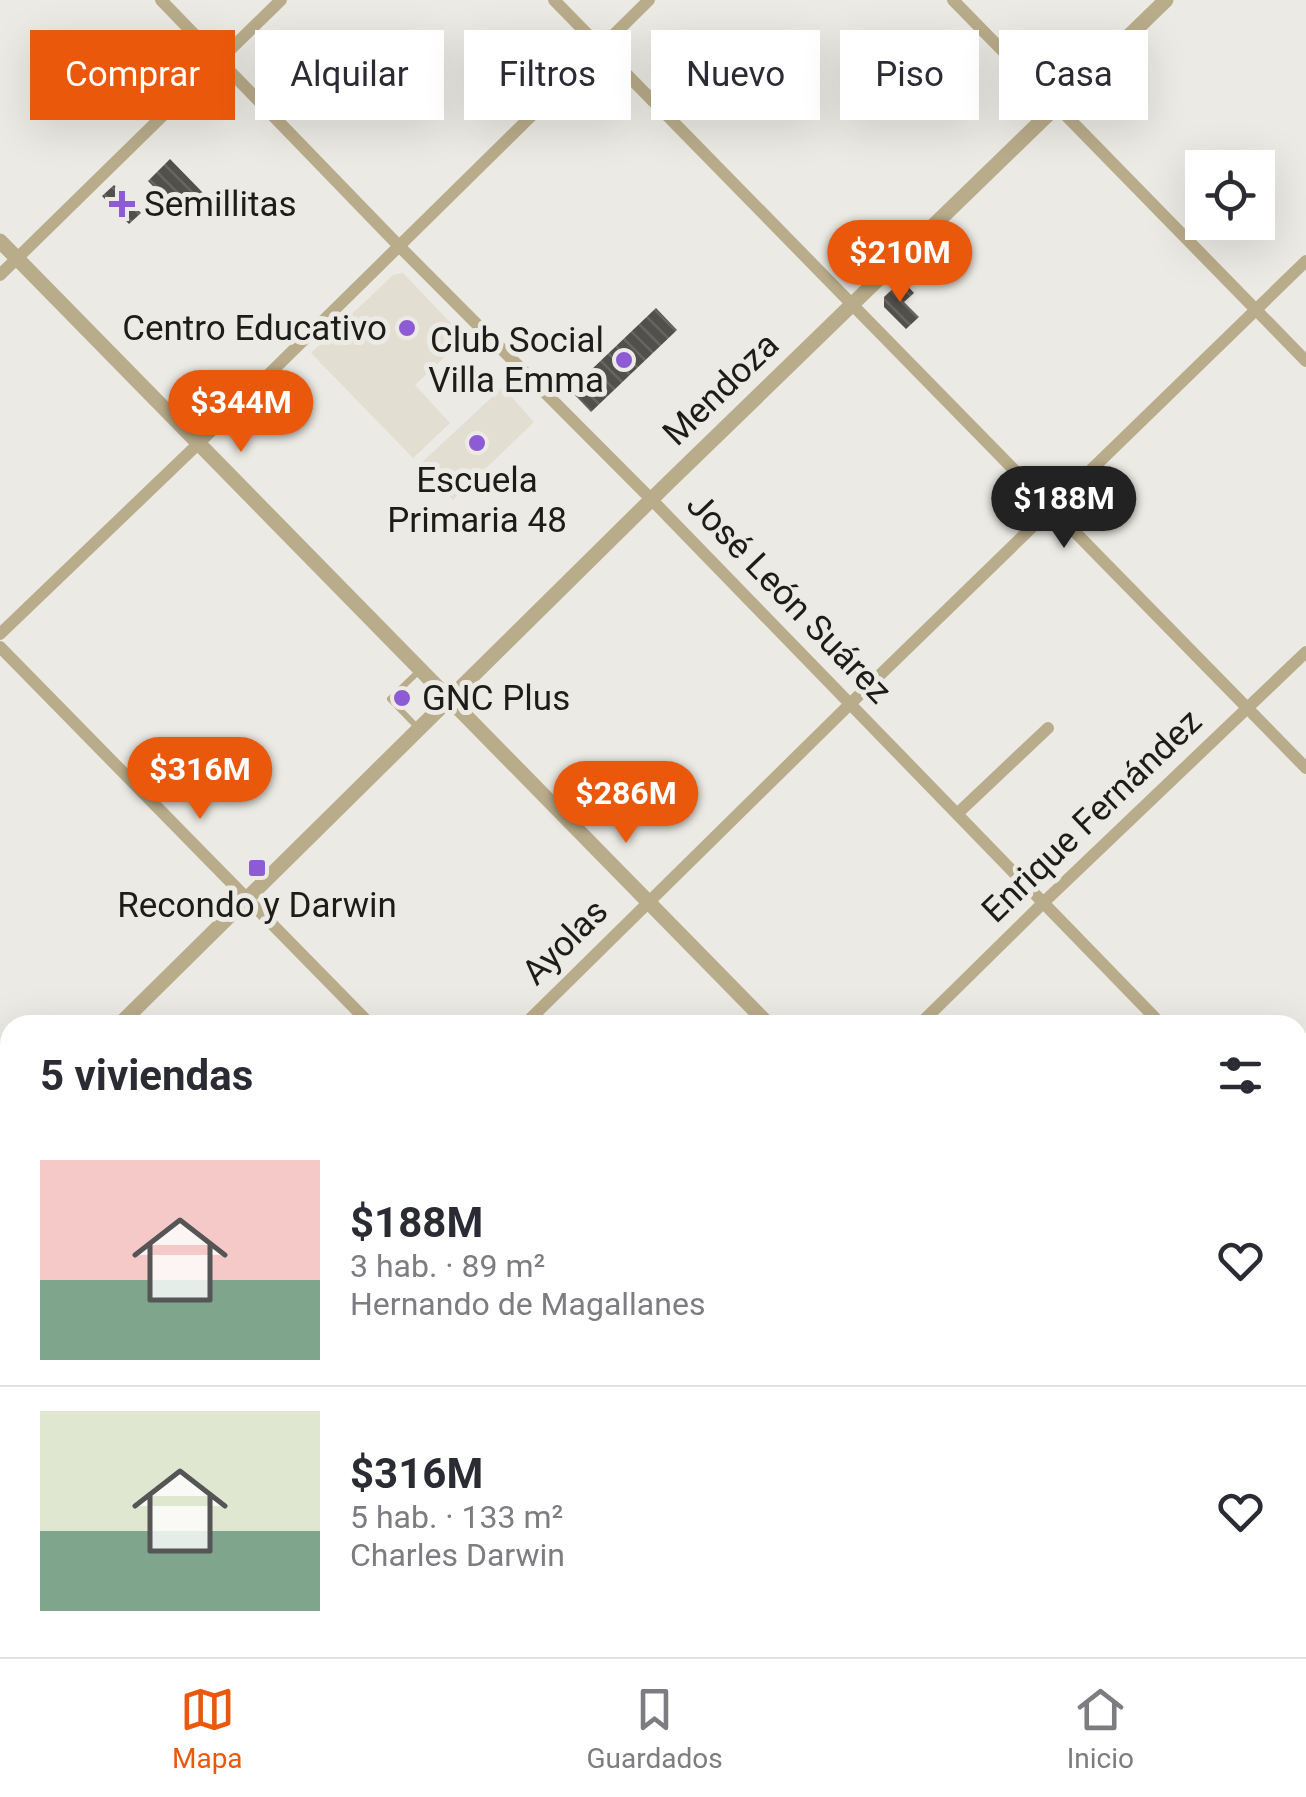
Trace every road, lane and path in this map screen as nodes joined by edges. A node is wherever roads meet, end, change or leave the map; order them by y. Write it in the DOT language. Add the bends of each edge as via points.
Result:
graph roads {
  1 [pos="161,0"];
  2 [pos="281,0"];
  3 [pos="554,0"];
  4 [pos="648,0"];
  5 [pos="952,0"];
  6 [pos="1166,0"];
  7 [pos="190,30"];
  8 [pos="583,30"];
  9 [pos="618,30"];
  10 [pos="1135,30"];
  11 [pos="235,45"];
  12 [pos="999,47"];
  13 [pos="235,77"];
  14 [pos="631,79"];
  15 [pos="157,120"];
  16 [pos="527,120"];
  17 [pos="1043,120"];
  18 [pos="1072,120"];
  19 [pos="0,242"];
  20 [pos="399,246"];
  21 [pos="16,258"];
  22 [pos="1306,261"];
  23 [pos="0,274"];
  24 [pos="852,304"];
  25 [pos="1257,310"];
  26 [pos="1306,361"];
  27 [pos="198,444"];
  28 [pos="651,499"];
  29 [pos="1052,509"];
  30 [pos="0,634"];
  31 [pos="0,647"];
  32 [pos="1306,652"];
  33 [pos="421,669"];
  34 [pos="450,698"];
  35 [pos="850,704"];
  36 [pos="1248,708"];
  37 [pos="1048,728"];
  38 [pos="419,729"];
  39 [pos="1306,768"];
  40 [pos="957,814"];
  41 [pos="246,900"];
  42 [pos="648,901"];
  43 [pos="1043,903"];
  44 [pos="129,1015"];
  45 [pos="361,1015"];
  46 [pos="534,1015"];
  47 [pos="758,1015"];
  48 [pos="930,1015"];
  49 [pos="1152,1015"];
  1 -- 7 [label="street, José León Suárez"];
  2 -- 11 [label="street"];
  3 -- 8 [label="street"];
  4 -- 9 [label="street"];
  5 -- 12 [label="street"];
  6 -- 10 [label="street, Mendoza"];
  13 -- 20 [label="street, José León Suárez"];
  14 -- 24 [label="street"];
  15 -- 21 [label="street"];
  16 -- 20 [label="street"];
  17 -- 24 [label="street, Mendoza"];
  18 -- 25 [label="street"];
  19 -- 21 [label="street"];
  20 -- 27 [label="street"];
  20 -- 28 [label="street, José León Suárez"];
  21 -- 23 [label="street"];
  21 -- 27 [label="street"];
  22 -- 25 [label="street, Ayolas"];
  24 -- 28 [label="street, Mendoza"];
  24 -- 29 [label="street"];
  25 -- 26 [label="street"];
  25 -- 29 [label="street, Ayolas"];
  27 -- 30 [label="street"];
  27 -- 33 [label="street"];
  28 -- 34 [label="street, Mendoza"];
  28 -- 35 [label="street, José León Suárez"];
  29 -- 35 [label="street, Ayolas"];
  29 -- 36 [label="street"];
  31 -- 41 [label="street"];
  32 -- 36 [label="street, Enrique Fernández"];
  33 -- 34 [label="street"];
  33 -- 38 [label="lane" via="390,699"];
  34 -- 38 [label="street, Mendoza"];
  34 -- 42 [label="street"];
  35 -- 40 [label="street, José León Suárez"];
  35 -- 42 [label="street, Ayolas"];
  36 -- 39 [label="street"];
  36 -- 43 [label="street, Enrique Fernández"];
  37 -- 40 [label="street"];
  38 -- 41 [label="street, Mendoza"];
  40 -- 43 [label="street, José León Suárez"];
  41 -- 44 [label="street, Mendoza"];
  41 -- 45 [label="street"];
  42 -- 46 [label="street, Ayolas"];
  42 -- 47 [label="street"];
  43 -- 48 [label="street, Enrique Fernández"];
  43 -- 49 [label="street, José León Suárez"];
}
